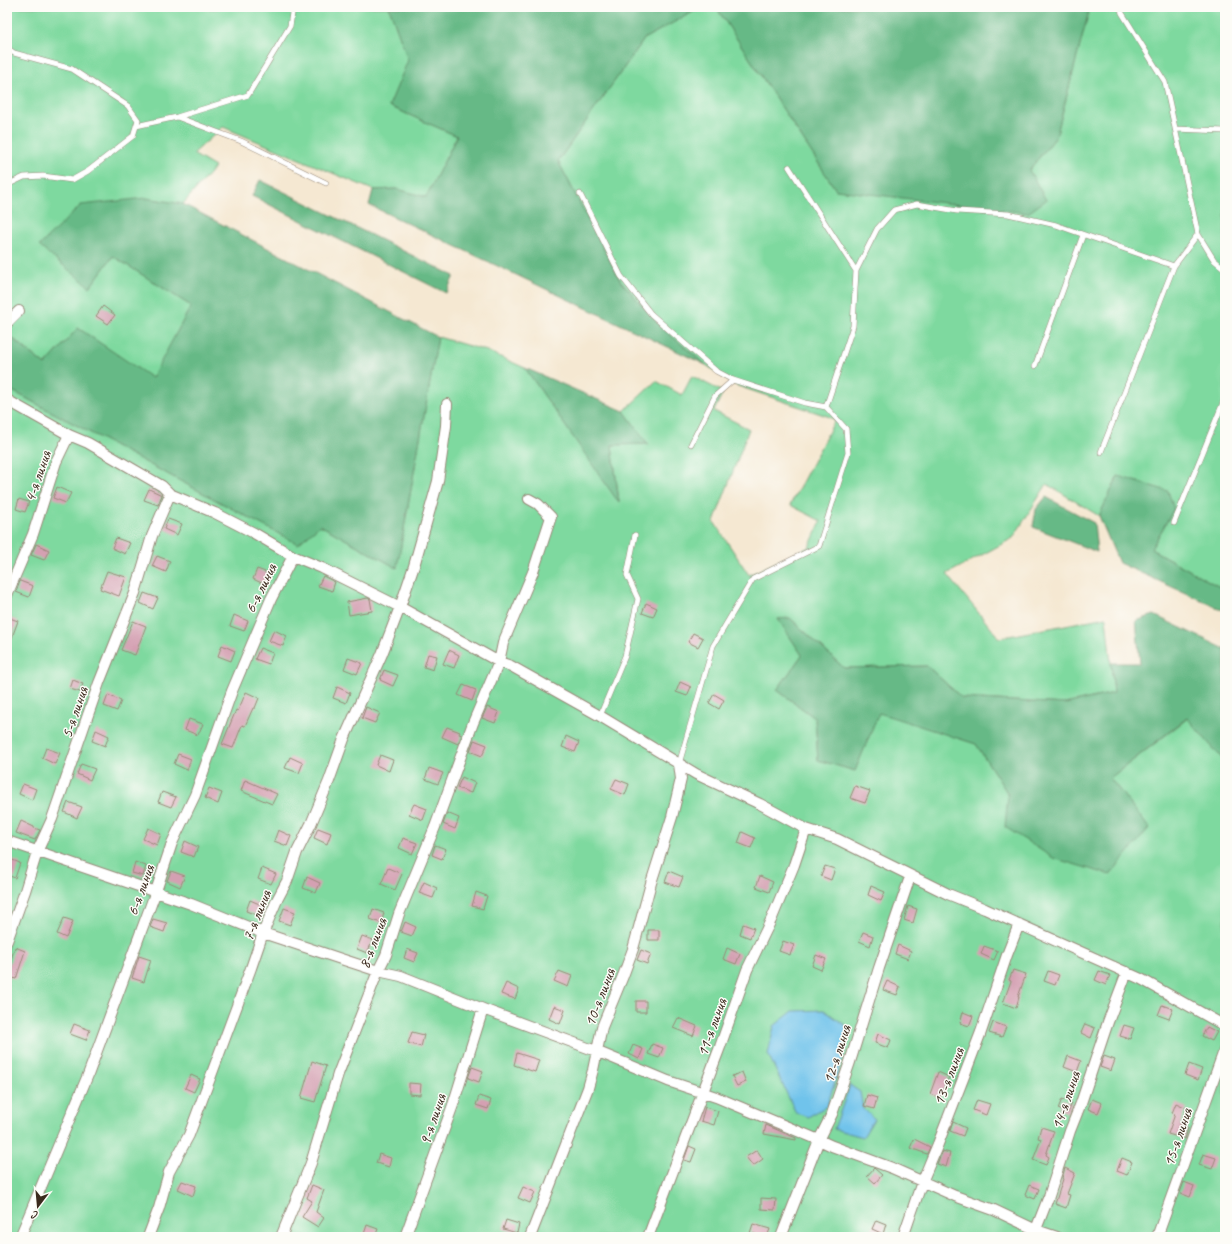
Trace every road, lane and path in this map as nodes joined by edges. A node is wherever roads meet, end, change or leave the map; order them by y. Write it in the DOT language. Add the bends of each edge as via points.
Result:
graph roads {
  1 [pos="293,7"];
  2 [pos="1120,7"];
  3 [pos="7,48"];
  4 [pos="177,117"];
  5 [pos="136,126"];
  6 [pos="1175,129"];
  7 [pos="1225,131"];
  8 [pos="789,167"];
  9 [pos="326,183"];
  10 [pos="7,186"];
  11 [pos="580,194"];
  12 [pos="1083,234"];
  13 [pos="1198,234"];
  14 [pos="1174,266"];
  15 [pos="1225,269"];
  16 [pos="856,271"];
  17 [pos="19,311"];
  18 [pos="7,323"];
  19 [pos="1035,366"];
  20 [pos="733,380"];
  21 [pos="1225,398"];
  22 [pos="7,400"];
  23 [pos="447,404"];
  24 [pos="826,407"];
  25 [pos="69,435"];
  26 [pos="691,444"];
  27 [pos="1101,452"];
  28 [pos="170,494"];
  29 [pos="529,500"];
  30 [pos="1174,523"];
  31 [pos="635,535"];
  32 [pos="293,556"];
  33 [pos="7,595"];
  34 [pos="400,607"];
  35 [pos="499,662"];
  36 [pos="600,716"];
  37 [pos="679,764"];
  38 [pos="806,829"];
  39 [pos="7,841"];
  40 [pos="37,852"];
  41 [pos="910,876"];
  42 [pos="156,891"];
  43 [pos="1019,924"];
  44 [pos="263,933"];
  45 [pos="7,941"];
  46 [pos="378,971"];
  47 [pos="1127,972"];
  48 [pos="483,1009"];
  49 [pos="1225,1026"];
  50 [pos="1225,1048"];
  51 [pos="596,1051"];
  52 [pos="703,1093"];
  53 [pos="819,1140"];
  54 [pos="922,1182"];
  55 [pos="1034,1234"];
  56 [pos="20,1237"];
  57 [pos="148,1237"];
  58 [pos="281,1237"];
  59 [pos="405,1237"];
  60 [pos="530,1237"];
  61 [pos="648,1237"];
  62 [pos="781,1237"];
  63 [pos="903,1237"];
  64 [pos="1057,1237"];
  65 [pos="1157,1237"];
  1 -- 4 [label="lane" via="290,26 248,95"];
  2 -- 6 [label="lane" via="1165,82"];
  3 -- 5 [label="lane" via="14,53 72,69 128,106 138,120"];
  4 -- 5 [label="lane"];
  4 -- 9 [label="lane" via="241,141"];
  5 -- 10 [label="lane" via="133,136 88,171 72,180 43,176 24,177"];
  6 -- 7 [label="lane"];
  6 -- 13 [label="lane"];
  8 -- 16 [label="lane"];
  11 -- 20 [label="lane" via="621,276 652,314 716,371"];
  12 -- 14 [label="lane"];
  12 -- 16 [label="lane" via="1008,214 957,211 917,204 894,210 890,214 877,229"];
  12 -- 19 [label="lane"];
  13 -- 14 [label="lane"];
  13 -- 15 [label="lane" via="1214,260"];
  14 -- 27 [label="lane"];
  16 -- 24 [label="lane" via="853,326"];
  17 -- 18 [label="street"];
  20 -- 24 [label="lane" via="805,403"];
  20 -- 26 [label="lane" via="715,396"];
  21 -- 30 [label="lane"];
  22 -- 25 [label="street"];
  23 -- 34 [label="street, 7-я линия" via="438,481"];
  24 -- 37 [label="lane" via="846,429 848,452 819,546 753,579 713,646"];
  25 -- 28 [label="street" via="162,486"];
  25 -- 33 [label="street, 4-я линия" via="56,462 33,534"];
  28 -- 32 [label="street" via="221,516"];
  28 -- 40 [label="street, 5-я линия" via="152,536 135,593 99,683 52,819"];
  29 -- 35 [label="street, 8-я линия" via="538,504 551,517 533,572 503,643"];
  31 -- 36 [label="lane" via="627,575 638,599 625,656"];
  32 -- 34 [label="street"];
  32 -- 42 [label="street, 6-я линия" via="246,656 207,764 172,844"];
  34 -- 35 [label="street"];
  34 -- 44 [label="street, 7-я линия" via="320,803"];
  35 -- 36 [label="street" via="511,666"];
  35 -- 46 [label="street, 8-я линия"];
  36 -- 37 [label="street"];
  37 -- 38 [label="street"];
  37 -- 51 [label="street, 10-я линия" via="681,778 672,817 650,883 633,949 602,1027"];
  38 -- 41 [label="street" via="837,839"];
  38 -- 52 [label="street, 11-я линия" via="772,918 747,970"];
  39 -- 40 [label="street"];
  40 -- 42 [label="street"];
  40 -- 45 [label="street, 5-я линия"];
  41 -- 43 [label="street"];
  41 -- 53 [label="street, 12-я линия" via="850,1062 832,1114"];
  42 -- 44 [label="street" via="228,917"];
  42 -- 56 [label="street, 6-я линия" via="88,1075"];
  43 -- 47 [label="street"];
  43 -- 54 [label="street, 13-я линия" via="981,1032"];
  44 -- 46 [label="street"];
  44 -- 57 [label="street, 7-я линия" via="189,1135 169,1172"];
  46 -- 48 [label="street" via="401,976"];
  46 -- 58 [label="street, 8-я линия" via="338,1074 311,1163"];
  47 -- 49 [label="street"];
  47 -- 55 [label="street, 14-я линия"];
  48 -- 51 [label="street"];
  48 -- 59 [label="street, 9-я линия" via="453,1105"];
  50 -- 65 [label="street, 15-я линия"];
  51 -- 52 [label="street"];
  51 -- 60 [label="street, 10-я линия" via="588,1088"];
  52 -- 53 [label="street"];
  52 -- 61 [label="street, 11-я линия"];
  53 -- 54 [label="street"];
  53 -- 62 [label="street, 12-я линия"];
  54 -- 55 [label="street" via="994,1210"];
  54 -- 63 [label="street, 13-я линия"];
  55 -- 64 [label="street"];
}
